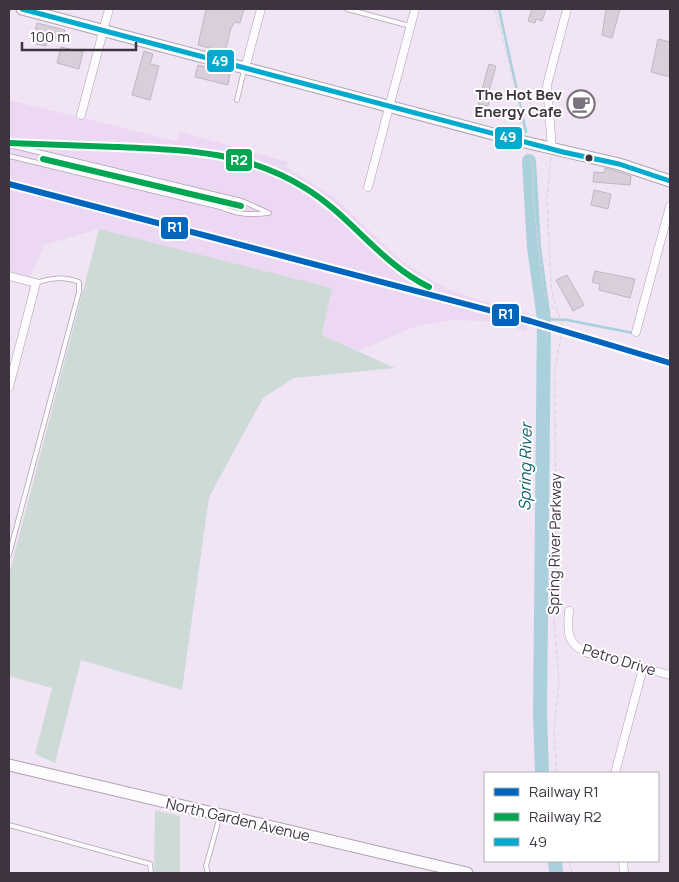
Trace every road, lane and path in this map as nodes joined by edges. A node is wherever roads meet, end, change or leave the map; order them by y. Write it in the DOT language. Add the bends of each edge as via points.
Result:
graph roads {
  1 [pos="22,9"];
  2 [pos="109,9"];
  3 [pos="261,9"];
  4 [pos="347,9"];
  5 [pos="415,9"];
  6 [pos="495,9"];
  7 [pos="567,9"];
  8 [pos="410,26"];
  9 [pos="103,31"];
  10 [pos="245,68"];
  11 [pos="237,100"];
  12 [pos="389,106"];
  13 [pos="81,114"];
  14 [pos="521,142"];
  15 [pos="9,145"];
  16 [pos="547,148"];
  17 [pos="9,156"];
  18 [pos="670,181"];
  19 [pos="368,187"];
  20 [pos="670,206"];
  21 [pos="9,276"];
  22 [pos="36,283"];
  23 [pos="560,315"];
  24 [pos="636,332"];
  25 [pos="9,387"];
  26 [pos="9,555"];
  27 [pos="569,611"];
  28 [pos="643,668"];
  29 [pos="670,675"];
  30 [pos="9,765"];
  31 [pos="557,772"];
  32 [pos="615,772"];
  33 [pos="220,816"];
  34 [pos="9,825"];
  35 [pos="151,873"];
  36 [pos="208,873"];
  37 [pos="467,873"];
  1 -- 9 [label="street"];
  2 -- 9 [label="street"];
  3 -- 10 [label="street"];
  4 -- 8 [label="lane"];
  5 -- 8 [label="street"];
  6 -- 14 [label="path, Spring River Parkway" via="520,106"];
  7 -- 16 [label="street" via="548,85"];
  8 -- 12 [label="street"];
  9 -- 10 [label="street"];
  9 -- 13 [label="street"];
  10 -- 11 [label="lane"];
  10 -- 12 [label="street"];
  12 -- 14 [label="street"];
  12 -- 19 [label="street"];
  14 -- 16 [label="street, bridge"];
  14 -- 23 [label="path, Spring River Parkway" via="533,164 533,198 543,289 547,300"];
  15 -- 17 [label="lane" via="242,201 269,212 248,216 234,214 220,207"];
  16 -- 18 [label="street" via="618,164"];
  16 -- 23 [label="path, Spring River Parkway" via="547,224 552,293"];
  20 -- 24 [label="street"];
  21 -- 22 [label="street"];
  22 -- 25 [label="street"];
  22 -- 26 [label="lane" via="50,278 68,278 79,282 79,292"];
  23 -- 31 [label="path, Spring River Parkway" via="562,324 554,368 554,621 559,682 554,732"];
  27 -- 28 [label="street, Petro Drive" via="567,633 576,648"];
  28 -- 29 [label="street, Petro Drive"];
  28 -- 32 [label="street"];
  30 -- 33 [label="street, North Garden Avenue"];
  33 -- 36 [label="lane" via="206,866"];
  33 -- 37 [label="street, North Garden Avenue"];
  34 -- 35 [label="lane" via="150,864"];
}
